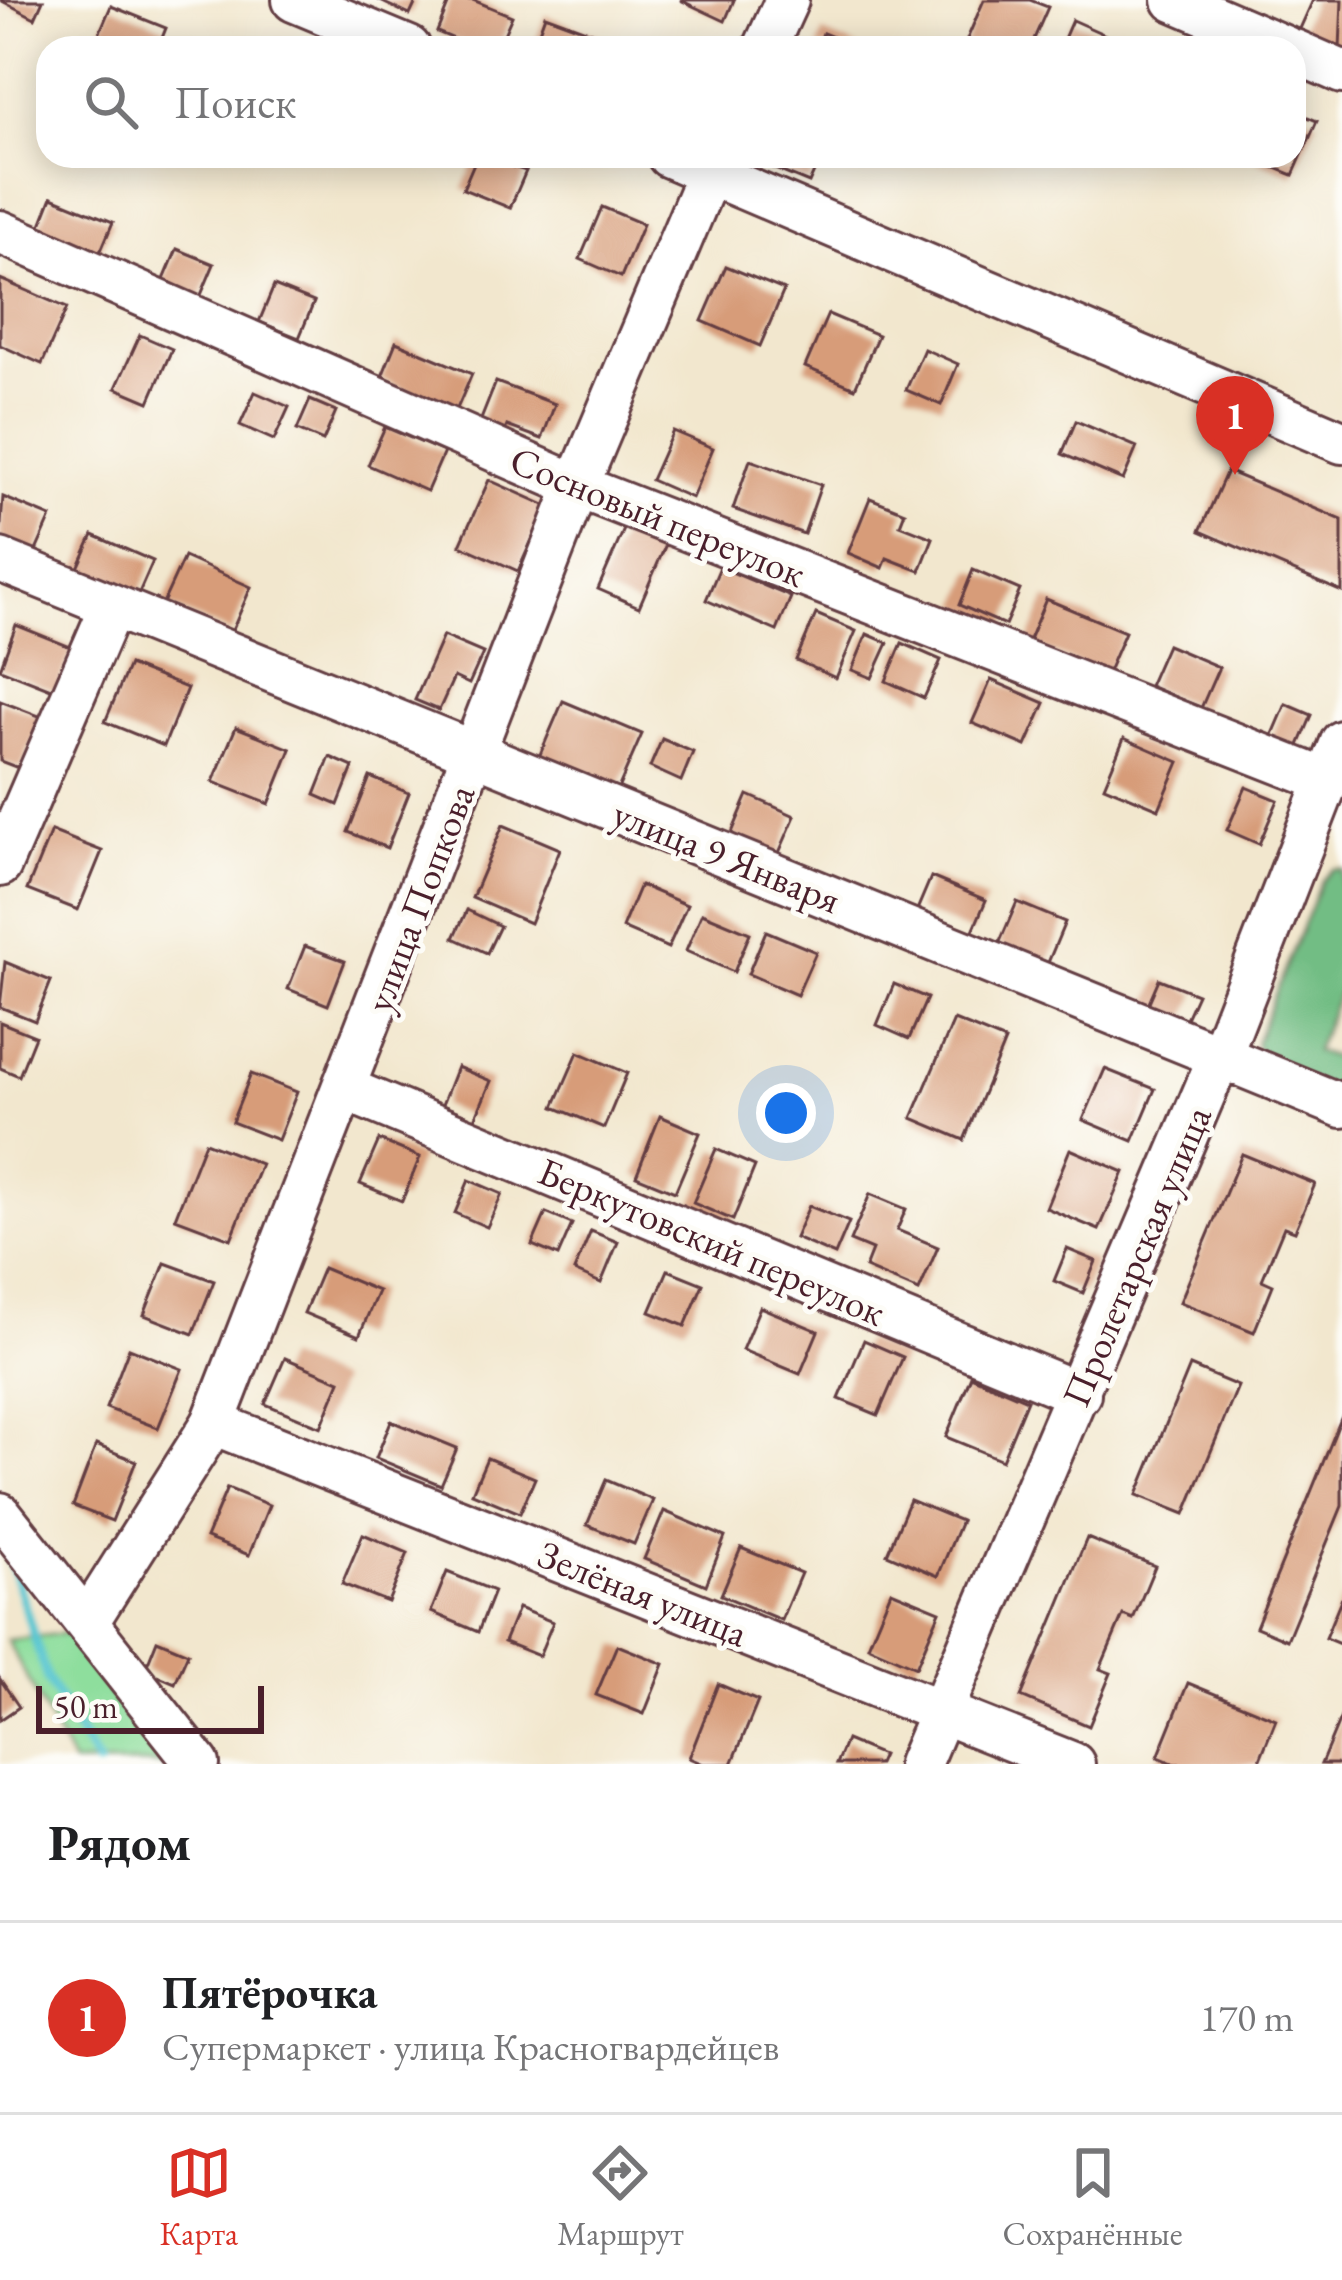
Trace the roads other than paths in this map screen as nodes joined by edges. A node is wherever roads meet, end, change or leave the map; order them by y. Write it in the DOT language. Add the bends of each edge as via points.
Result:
graph roads {
  1 [pos="294,0"];
  2 [pos="787,0"];
  3 [pos="1174,0"];
  4 [pos="380,36"];
  5 [pos="770,36"];
  6 [pos="1258,36"];
  7 [pos="1306,57"];
  8 [pos="1342,72"];
  9 [pos="710,168"];
  10 [pos="721,168"];
  11 [pos="0,232"];
  12 [pos="1342,442"];
  13 [pos="578,487"];
  14 [pos="0,560"];
  15 [pos="111,608"];
  16 [pos="475,754"];
  17 [pos="1333,761"];
  18 [pos="0,865"];
  19 [pos="1220,1056"];
  20 [pos="345,1089"];
  21 [pos="1342,1106"];
  22 [pos="1078,1394"];
  23 [pos="213,1423"];
  24 [pos="0,1514"];
  25 [pos="87,1622"];
  26 [pos="940,1711"];
  27 [pos="198,1764"];
  28 [pos="919,1764"];
  29 [pos="1072,1764"];
  1 -- 4 [label="street"];
  2 -- 5 [label="street"];
  3 -- 6 [label="street"];
  7 -- 8 [label="street"];
  9 -- 13 [label="street, улица Попкова"];
  10 -- 12 [label="street"];
  11 -- 13 [label="street, Сосновый переулок"];
  13 -- 16 [label="street, улица Попкова"];
  13 -- 17 [label="street, Сосновый переулок"];
  14 -- 15 [label="street, улица 9 Января"];
  15 -- 16 [label="street, улица 9 Января"];
  15 -- 18 [label="street"];
  16 -- 19 [label="street, улица 9 Января"];
  16 -- 20 [label="street, улица Попкова"];
  17 -- 19 [label="street, Пролетарская улица"];
  19 -- 21 [label="street, улица 9 Января"];
  19 -- 22 [label="street, Пролетарская улица"];
  20 -- 22 [label="street, Беркутовский переулок"];
  20 -- 23 [label="street, улица Попкова"];
  22 -- 26 [label="street, Пролетарская улица"];
  23 -- 25 [label="street, улица Попкова"];
  23 -- 26 [label="street, Зелёная улица"];
  24 -- 25 [label="street"];
  25 -- 27 [label="street"];
  26 -- 28 [label="street, Пролетарская улица"];
  26 -- 29 [label="street, Зелёная улица"];
}
